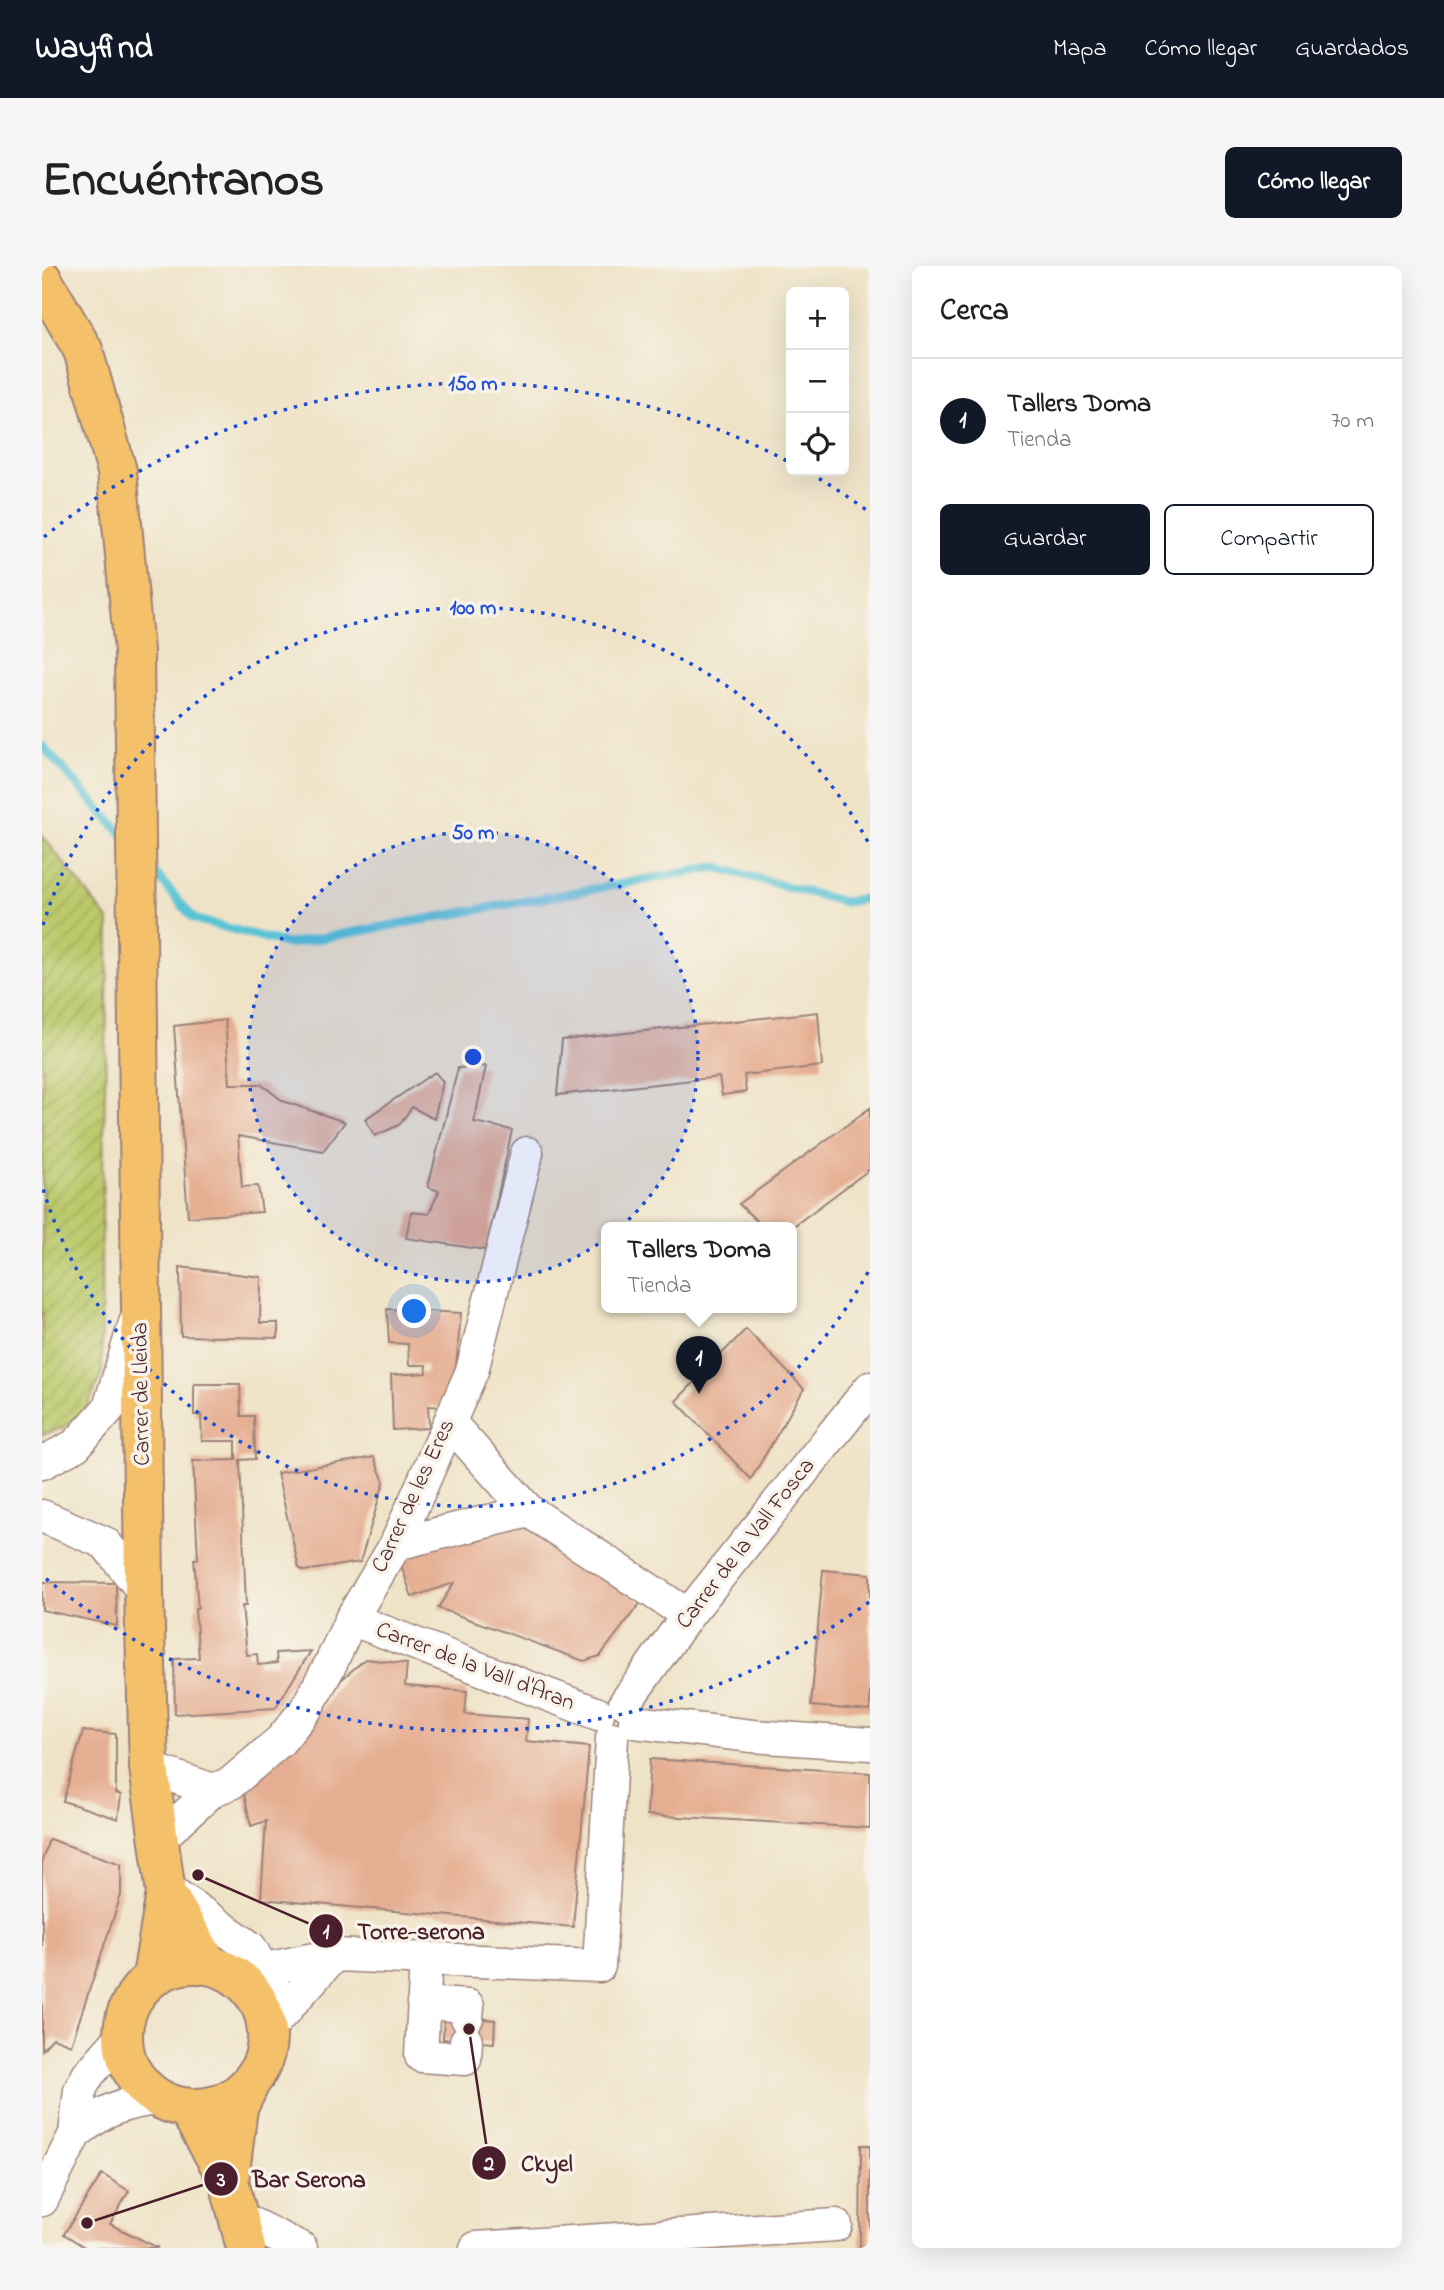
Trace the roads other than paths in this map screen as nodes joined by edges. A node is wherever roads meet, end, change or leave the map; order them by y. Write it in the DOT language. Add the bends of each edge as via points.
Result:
graph roads {
  1 [pos="42,279"];
  2 [pos="527,1153"];
  3 [pos="140,1305"];
  4 [pos="870,1388"];
  5 [pos="450,1423"];
  6 [pos="42,1463"];
  7 [pos="529,1511"];
  8 [pos="42,1516"];
  9 [pos="396,1544"];
  10 [pos="144,1592"];
  11 [pos="688,1615"];
  12 [pos="351,1619"];
  13 [pos="617,1719"];
  14 [pos="870,1744"];
  15 [pos="149,1768"];
  16 [pos="213,1790"];
  17 [pos="157,1841"];
  18 [pos="166,1890"];
  19 [pos="334,1955"];
  20 [pos="426,1957"];
  21 [pos="236,1970"];
  22 [pos="152,1977"];
  23 [pos="423,2003"];
  24 [pos="277,2020"];
  25 [pos="123,2035"];
  26 [pos="249,2085"];
  27 [pos="173,2104"];
  28 [pos="75,2134"];
  29 [pos="42,2200"];
  30 [pos="238,2215"];
  31 [pos="836,2225"];
  32 [pos="302,2248"];
  33 [pos="477,2248"];
  1 -- 3 [label="main road, Carrer de Lleida" via="83,350 117,471 134,652"];
  2 -- 5 [label="street, Carrer de les Eres" via="472,1371"];
  3 -- 6 [label="street" via="109,1408 76,1445"];
  3 -- 10 [label="main road, Carrer de Lleida"];
  4 -- 11 [label="street, Carrer de la Vall Fosca"];
  5 -- 7 [label="street"];
  5 -- 9 [label="street, Carrer de les Eres"];
  7 -- 9 [label="street"];
  7 -- 11 [label="street"];
  8 -- 10 [label="street" via="105,1543"];
  9 -- 12 [label="street, Carrer de les Eres"];
  10 -- 15 [label="main road, Carrer de Lleida"];
  11 -- 13 [label="street, Carrer de la Vall Fosca"];
  12 -- 13 [label="street, Carrer de la Vall d'Aran"];
  12 -- 16 [label="street, Carrer de les Eres" via="306,1709 281,1740 231,1783"];
  13 -- 14 [label="street, Carrer de la Vall d'Aran" via="752,1736"];
  13 -- 20 [label="street" via="599,1966"];
  15 -- 16 [label="street"];
  15 -- 17 [label="main road, Carrer de Lleida"];
  16 -- 17 [label="street, Carrer de les Eres"];
  17 -- 18 [label="main road, Carrer de Lleida"];
  18 -- 21 [label="main road, Carrer de Lleida"];
  18 -- 21 [label="street" via="250,1947"];
  18 -- 22 [label="main road, Carrer de Lleida"];
  19 -- 20 [label="street"];
  19 -- 21 [label="street"];
  19 -- 24 [label="street"];
  20 -- 23 [label="street"];
  21 -- 22 [label="main road" via="170,1968"];
  21 -- 24 [label="main road"];
  22 -- 25 [label="main road" via="131,2003"];
  23 -- 23 [label="street" via="421,2056 465,2059 468,2006"];
  24 -- 26 [label="main road"];
  25 -- 27 [label="main road" via="132,2072 144,2088"];
  25 -- 28 [label="street" via="80,2090"];
  26 -- 27 [label="main road" via="210,2107"];
  26 -- 30 [label="main road" via="238,2108"];
  27 -- 28 [label="street" via="130,2101 95,2117"];
  27 -- 30 [label="main road"];
  28 -- 29 [label="street"];
  30 -- 32 [label="street"];
  31 -- 33 [label="street"];
}
